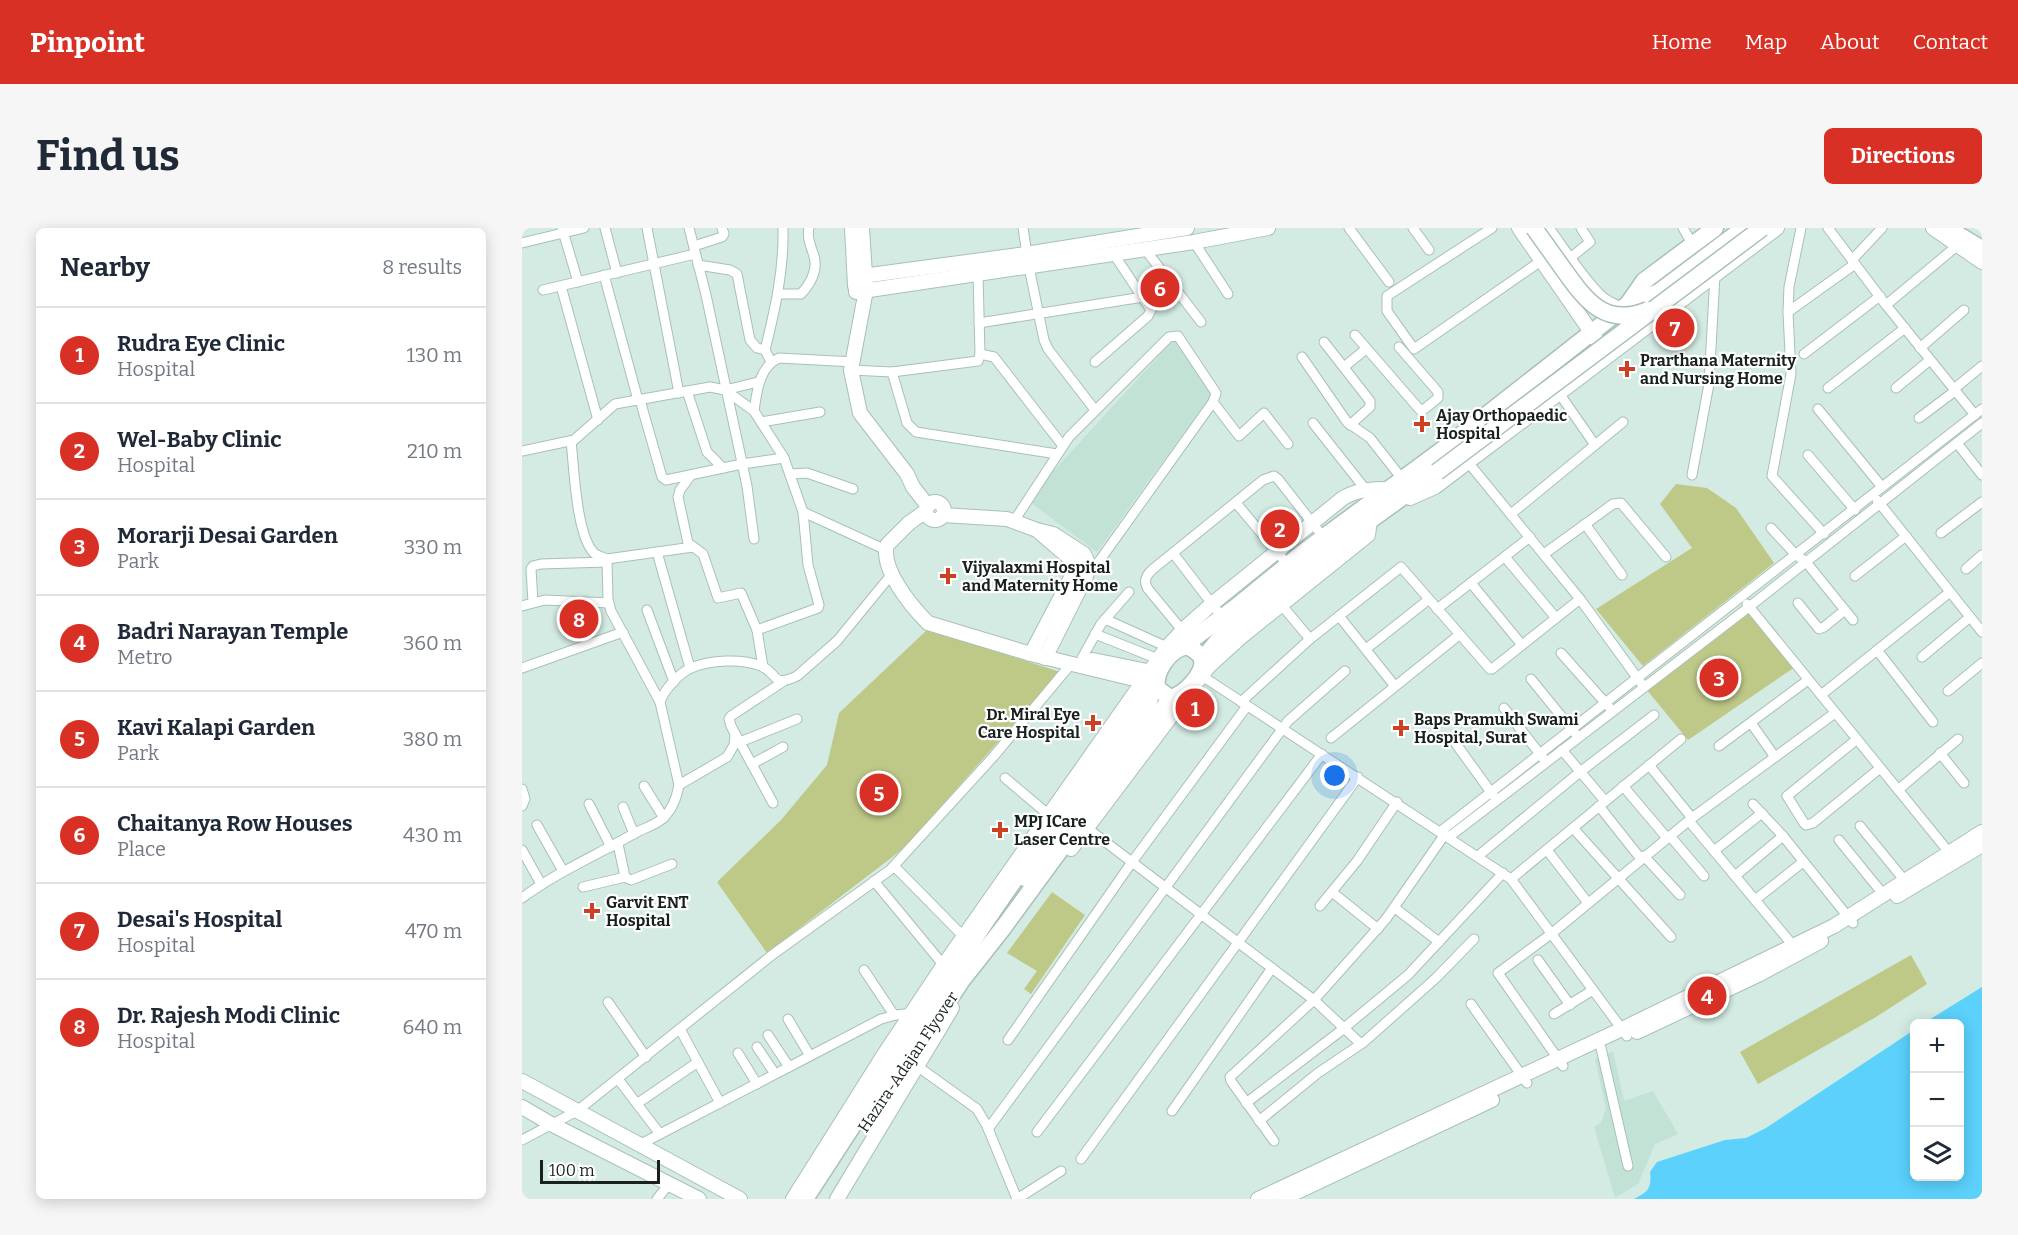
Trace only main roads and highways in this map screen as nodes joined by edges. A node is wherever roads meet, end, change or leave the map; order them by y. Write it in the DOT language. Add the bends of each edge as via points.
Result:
graph roads {
  1 [pos="1534,228"];
  2 [pos="1715,228"];
  3 [pos="1744,228"];
  4 [pos="1762,228"];
  5 [pos="1947,228"];
  6 [pos="1967,228"];
  7 [pos="1982,237"];
  8 [pos="1982,249"];
  9 [pos="1659,299"];
  10 [pos="1624,306"];
  11 [pos="1227,621"];
  12 [pos="1180,641"];
  13 [pos="1201,670"];
  14 [pos="1157,683"];
  15 [pos="952,974"];
  16 [pos="805,1199"];
  17 [pos="817,1199"];
  1 -- 9 [label="highway, bridge" via="1588,302 1599,310 1622,316 1638,315"];
  2 -- 10 [label="highway" via="1644,281"];
  3 -- 9 [label="highway"];
  4 -- 9 [label="highway, bridge"];
  5 -- 8 [label="highway"];
  6 -- 7 [label="highway"];
  9 -- 10 [label="highway"];
  9 -- 11 [label="highway, bridge" via="1370,520 1277,599"];
  10 -- 11 [label="highway" via="1324,538 1282,558"];
  11 -- 12 [label="highway"];
  11 -- 13 [label="highway"];
  12 -- 13 [label="highway" via="1194,649"];
  12 -- 14 [label="highway"];
  13 -- 14 [label="highway" via="1182,694"];
  14 -- 15 [label="highway, Hazira-Adajan Flyover" via="1044,837"];
  14 -- 15 [label="highway, Hazira-Adajan Flyover" via="1159,716 1003,928"];
  15 -- 16 [label="highway, Hazira-Adajan Flyover"];
  15 -- 17 [label="highway, Hazira-Adajan Flyover"];
}
